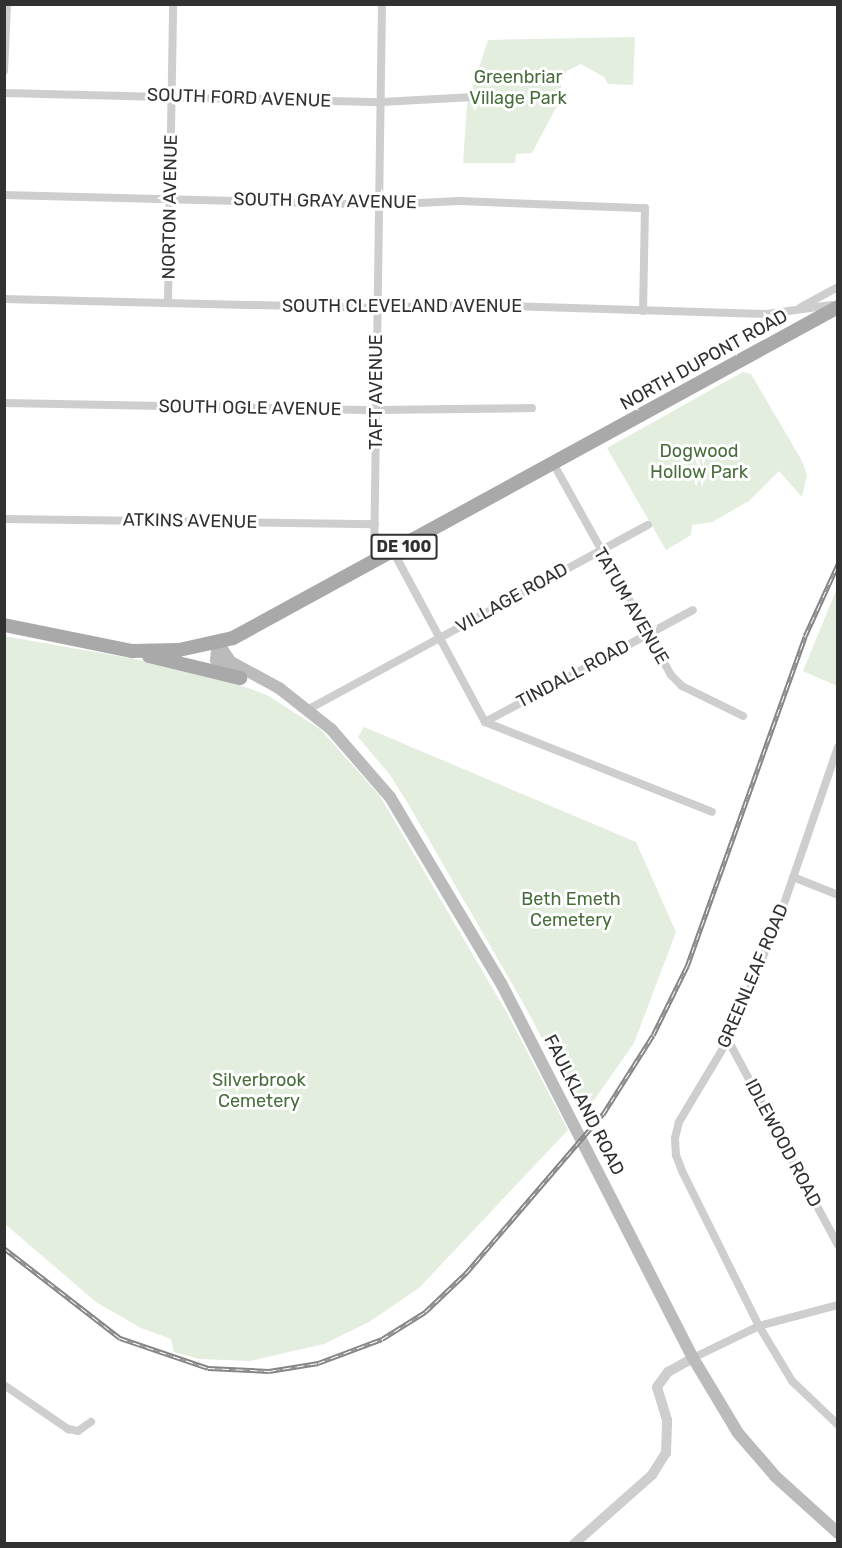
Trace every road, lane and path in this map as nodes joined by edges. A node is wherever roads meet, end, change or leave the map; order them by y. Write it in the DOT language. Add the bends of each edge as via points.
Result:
graph roads {
  1 [pos="7,4"];
  2 [pos="173,4"];
  3 [pos="382,4"];
  4 [pos="4,71"];
  5 [pos="4,93"];
  6 [pos="172,95"];
  7 [pos="474,98"];
  8 [pos="381,102"];
  9 [pos="4,195"];
  10 [pos="172,198"];
  11 [pos="379,205"];
  12 [pos="837,287"];
  13 [pos="4,299"];
  14 [pos="168,300"];
  15 [pos="837,305"];
  16 [pos="376,308"];
  17 [pos="799,309"];
  18 [pos="643,311"];
  19 [pos="4,403"];
  20 [pos="532,408"];
  21 [pos="377,410"];
  22 [pos="553,463"];
  23 [pos="4,519"];
  24 [pos="375,524"];
  25 [pos="648,525"];
  26 [pos="598,550"];
  27 [pos="394,553"];
  28 [pos="374,564"];
  29 [pos="693,610"];
  30 [pos="4,624"];
  31 [pos="646,635"];
  32 [pos="440,638"];
  33 [pos="218,643"];
  34 [pos="132,651"];
  35 [pos="240,678"];
  36 [pos="290,698"];
  37 [pos="307,710"];
  38 [pos="743,716"];
  39 [pos="485,722"];
  40 [pos="837,752"];
  41 [pos="712,812"];
  42 [pos="794,877"];
  43 [pos="837,895"];
  44 [pos="728,1041"];
  45 [pos="837,1245"];
  46 [pos="837,1305"];
  47 [pos="759,1326"];
  48 [pos="693,1358"];
  49 [pos="4,1385"];
  50 [pos="91,1422"];
  51 [pos="837,1425"];
  52 [pos="837,1533"];
  53 [pos="574,1544"];
  1 -- 4 [label="street"];
  2 -- 6 [label="street, NORTON AVENUE"];
  3 -- 8 [label="street, TAFT AVENUE"];
  5 -- 6 [label="street, SOUTH FORD AVENUE"];
  6 -- 8 [label="street, SOUTH FORD AVENUE"];
  6 -- 10 [label="street, NORTON AVENUE"];
  7 -- 8 [label="street, SOUTH FORD AVENUE"];
  8 -- 11 [label="street, TAFT AVENUE"];
  9 -- 10 [label="street, SOUTH GRAY AVENUE"];
  10 -- 11 [label="street, SOUTH GRAY AVENUE"];
  10 -- 14 [label="street, NORTON AVENUE"];
  11 -- 16 [label="street, TAFT AVENUE"];
  11 -- 18 [label="street, SOUTH GRAY AVENUE" via="459,201 645,208"];
  12 -- 17 [label="street, SOUTH CLEVELAND AVENUE"];
  13 -- 14 [label="street, SOUTH CLEVELAND AVENUE"];
  14 -- 16 [label="street, SOUTH CLEVELAND AVENUE"];
  15 -- 17 [label="street, SOUTH CLEVELAND AVENUE"];
  15 -- 22 [label="main road, NORTH DUPONT ROAD / DE 100"];
  16 -- 18 [label="street, SOUTH CLEVELAND AVENUE" via="480,305"];
  16 -- 21 [label="street, TAFT AVENUE"];
  17 -- 18 [label="street, SOUTH CLEVELAND AVENUE" via="767,314"];
  19 -- 21 [label="street, SOUTH OGLE AVENUE"];
  20 -- 21 [label="street, SOUTH OGLE AVENUE"];
  21 -- 24 [label="street, TAFT AVENUE"];
  22 -- 26 [label="street, TATUM AVENUE"];
  22 -- 27 [label="main road, DE 100"];
  23 -- 24 [label="street, ATKINS AVENUE"];
  24 -- 28 [label="street, TAFT AVENUE"];
  25 -- 26 [label="street, VILLAGE ROAD"];
  26 -- 31 [label="street, TATUM AVENUE"];
  26 -- 32 [label="street, VILLAGE ROAD"];
  27 -- 28 [label="main road, DE 100"];
  27 -- 32 [label="street"];
  28 -- 33 [label="main road, DE 100"];
  29 -- 31 [label="street, TINDALL ROAD"];
  30 -- 34 [label="main road, DE 100"];
  31 -- 38 [label="street, TATUM AVENUE" via="677,682"];
  31 -- 39 [label="street, TINDALL ROAD"];
  32 -- 37 [label="street, VILLAGE ROAD"];
  32 -- 39 [label="street"];
  33 -- 34 [label="main road, DE 100" via="179,650"];
  33 -- 35 [label="main road, FAULKLAND ROAD" via="216,660"];
  33 -- 36 [label="main road, FAULKLAND ROAD" via="231,662"];
  34 -- 35 [label="main road"];
  35 -- 36 [label="main road, FAULKLAND ROAD"];
  36 -- 37 [label="main road, FAULKLAND ROAD"];
  37 -- 48 [label="main road, FAULKLAND ROAD" via="352,749 404,819 501,983"];
  39 -- 41 [label="street"];
  40 -- 42 [label="street, GREENLEAF ROAD"];
  42 -- 43 [label="street"];
  42 -- 44 [label="street, GREENLEAF ROAD"];
  44 -- 45 [label="street, IDLEWOOD ROAD"];
  44 -- 47 [label="street, GREENLEAF ROAD" via="679,1122 676,1155"];
  46 -- 47 [label="street"];
  47 -- 48 [label="street"];
  47 -- 51 [label="street, GREENLEAF ROAD" via="792,1381"];
  48 -- 52 [label="main road, FAULKLAND ROAD" via="754,1453"];
  48 -- 53 [label="street" via="668,1372 657,1387 667,1420 666,1453 652,1476"];
  49 -- 50 [label="street" via="68,1429 78,1431"];
}
